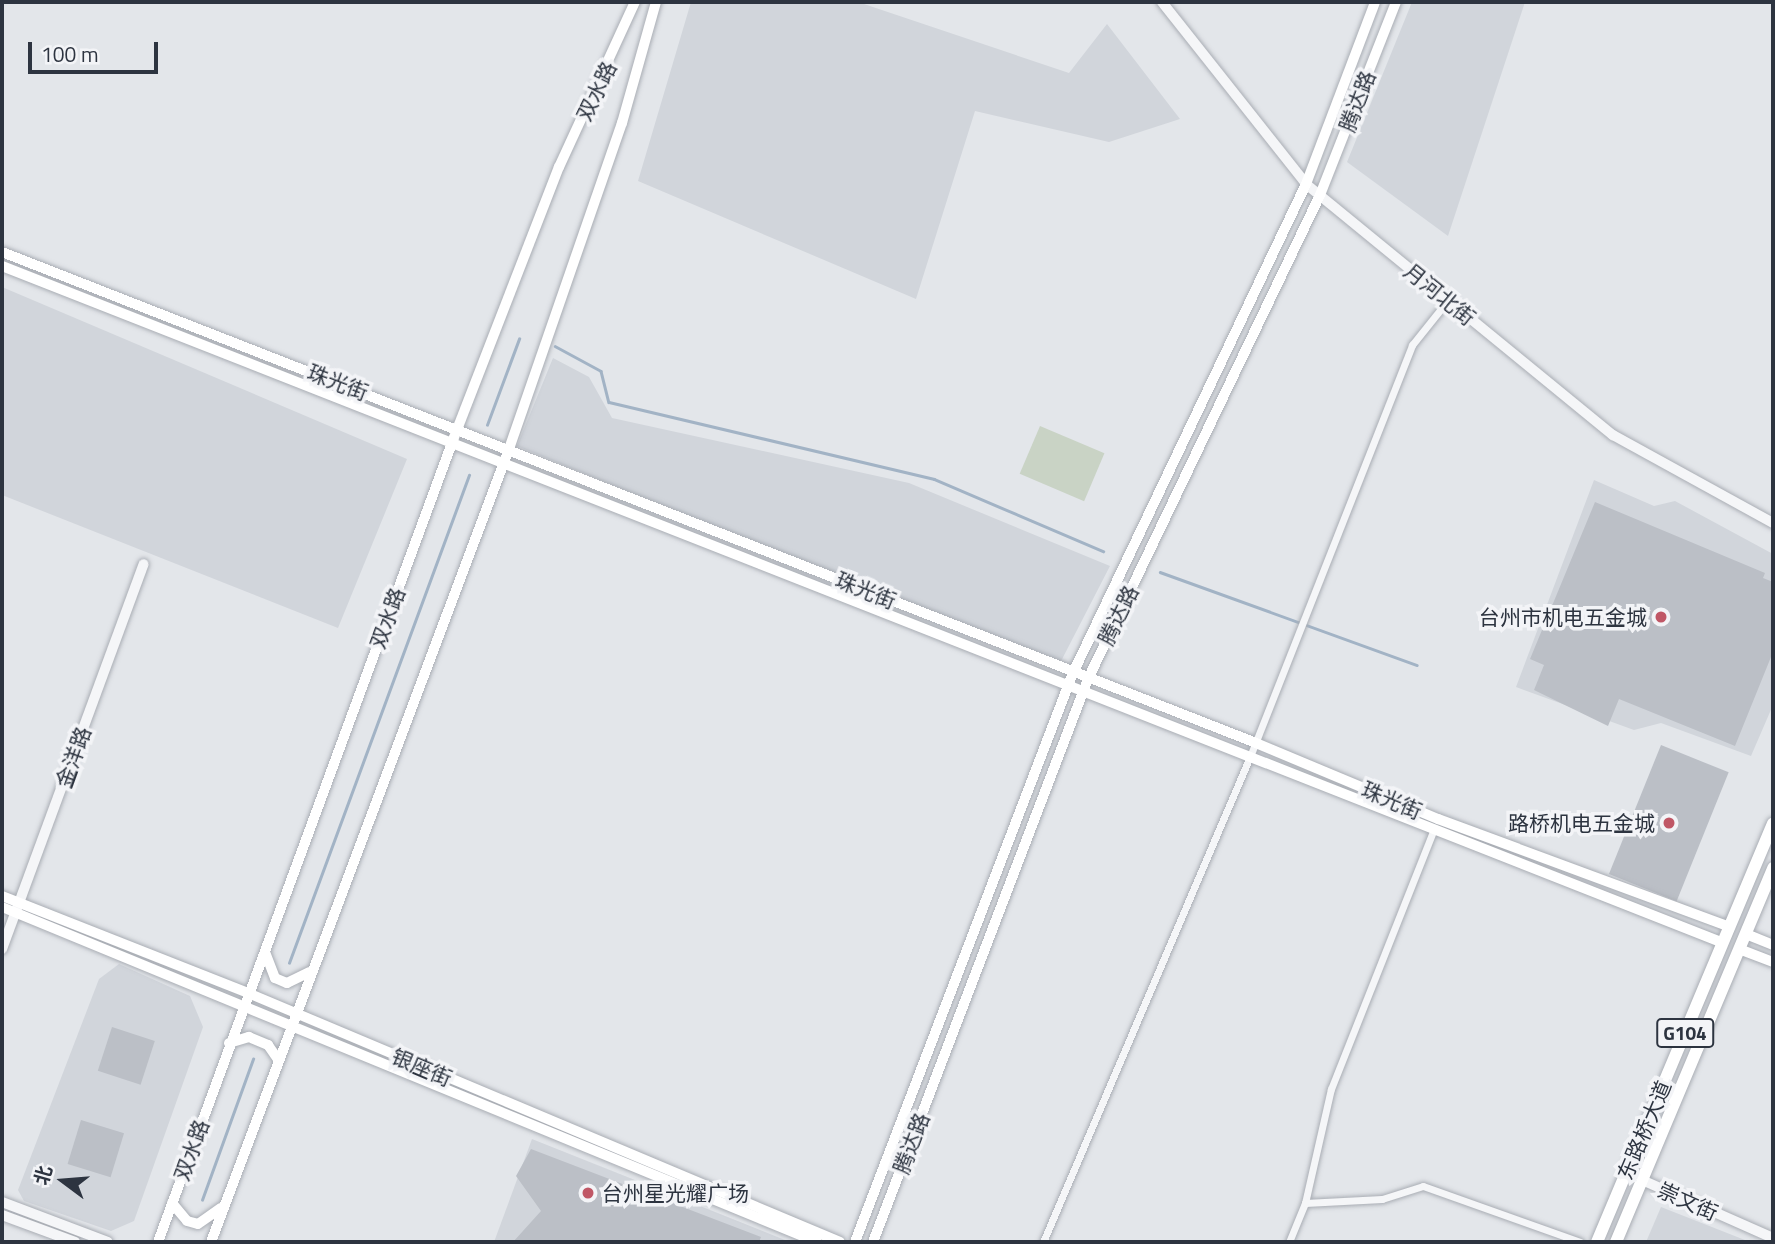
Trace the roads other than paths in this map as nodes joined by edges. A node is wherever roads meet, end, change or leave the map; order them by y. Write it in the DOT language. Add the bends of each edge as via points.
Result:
graph roads {
  1 [pos="635,2"];
  2 [pos="656,2"];
  3 [pos="1161,2"];
  4 [pos="1375,2"];
  5 [pos="1396,2"];
  6 [pos="1306,184"];
  7 [pos="1320,195"];
  8 [pos="2,252"];
  9 [pos="2,266"];
  10 [pos="1448,300"];
  11 [pos="457,428"];
  12 [pos="453,440"];
  13 [pos="509,449"];
  14 [pos="503,460"];
  15 [pos="1773,523"];
  16 [pos="144,564"];
  17 [pos="1073,673"];
  18 [pos="1088,679"];
  19 [pos="1069,685"];
  20 [pos="1084,690"];
  21 [pos="1256,743"];
  22 [pos="1251,754"];
  23 [pos="1773,824"];
  24 [pos="1434,829"];
  25 [pos="1773,868"];
  26 [pos="2,896"];
  27 [pos="2,907"];
  28 [pos="18,908"];
  29 [pos="1730,927"];
  30 [pos="1746,934"];
  31 [pos="1723,943"];
  32 [pos="1773,945"];
  33 [pos="2,949"];
  34 [pos="264,949"];
  35 [pos="1739,949"];
  36 [pos="1773,962"];
  37 [pos="310,972"];
  38 [pos="248,993"];
  39 [pos="242,1009"];
  40 [pos="294,1014"];
  41 [pos="288,1027"];
  42 [pos="229,1043"];
  43 [pos="277,1058"];
  44 [pos="1642,1180"];
  45 [pos="2,1202"];
  46 [pos="172,1203"];
  47 [pos="226,1203"];
  48 [pos="1305,1203"];
  49 [pos="2,1215"];
  50 [pos="1773,1238"];
  51 [pos="75,1242"];
  52 [pos="108,1242"];
  53 [pos="158,1242"];
  54 [pos="211,1242"];
  55 [pos="817,1242"];
  56 [pos="840,1242"];
  57 [pos="855,1242"];
  58 [pos="873,1242"];
  59 [pos="1043,1242"];
  60 [pos="1289,1242"];
  61 [pos="1580,1242"];
  62 [pos="1597,1242"];
  63 [pos="1616,1242"];
  1 -- 11 [label="main road, 双水路" via="559,167"];
  2 -- 13 [label="main road, 双水路" via="622,123"];
  3 -- 6 [label="street, 月河北街"];
  4 -- 6 [label="main road, 腾达路"];
  5 -- 7 [label="main road, 腾达路"];
  6 -- 7 [label="street, 月河北街"];
  6 -- 17 [label="main road, 腾达路"];
  7 -- 10 [label="street, 月河北街"];
  7 -- 18 [label="main road, 腾达路"];
  8 -- 11 [label="main road, 珠光街"];
  9 -- 12 [label="main road, 珠光街"];
  10 -- 15 [label="street, 月河北街" via="1613,435"];
  10 -- 21 [label="street" via="1412,345"];
  11 -- 12 [label="main road, 双水路"];
  11 -- 13 [label="main road, 珠光街"];
  12 -- 14 [label="main road, 珠光街"];
  12 -- 34 [label="main road, 双水路"];
  13 -- 14 [label="main road, 双水路"];
  13 -- 17 [label="main road, 珠光街"];
  14 -- 19 [label="main road, 珠光街"];
  14 -- 37 [label="main road, 双水路"];
  16 -- 28 [label="street, 金洋路"];
  17 -- 18 [label="main road, 珠光街"];
  17 -- 19 [label="main road, 腾达路"];
  18 -- 20 [label="main road, 腾达路"];
  18 -- 21 [label="main road, 珠光街"];
  19 -- 20 [label="main road, 珠光街"];
  19 -- 57 [label="main road, 腾达路"];
  20 -- 22 [label="main road, 珠光街"];
  20 -- 58 [label="main road, 腾达路"];
  21 -- 22 [label="street"];
  21 -- 29 [label="main road, 珠光街" via="1438,819"];
  22 -- 24 [label="main road, 珠光街"];
  22 -- 59 [label="street"];
  23 -- 29 [label="main road, 东路桥大道 / G104"];
  24 -- 31 [label="main road, 珠光街"];
  24 -- 48 [label="street" via="1331,1089"];
  25 -- 30 [label="main road, 东路桥大道 / G104"];
  26 -- 28 [label="main road, 银座街"];
  27 -- 28 [label="main road, 银座街"];
  28 -- 33 [label="street, 金洋路"];
  28 -- 38 [label="main road, 银座街"];
  28 -- 39 [label="main road, 银座街"];
  29 -- 31 [label="main road, 东路桥大道 / G104"];
  30 -- 32 [label="main road"];
  30 -- 35 [label="main road, 东路桥大道 / G104"];
  31 -- 62 [label="main road, 东路桥大道 / G104"];
  34 -- 37 [label="main road" via="268,971 275,978 287,983"];
  34 -- 38 [label="main road, 双水路"];
  35 -- 36 [label="main road"];
  35 -- 44 [label="main road, 东路桥大道 / G104"];
  37 -- 40 [label="main road, 双水路"];
  38 -- 39 [label="main road, 双水路"];
  38 -- 40 [label="main road, 银座街"];
  39 -- 41 [label="main road, 银座街"];
  39 -- 42 [label="main road, 双水路"];
  40 -- 41 [label="main road, 双水路"];
  40 -- 56 [label="main road, 银座街"];
  41 -- 43 [label="main road, 双水路"];
  41 -- 55 [label="main road, 银座街"];
  42 -- 43 [label="main road" via="249,1037 268,1045"];
  42 -- 46 [label="main road, 双水路"];
  43 -- 47 [label="main road, 双水路"];
  44 -- 50 [label="street, 崇文街"];
  44 -- 63 [label="main road, 东路桥大道 / G104"];
  45 -- 52 [label="street"];
  46 -- 47 [label="main road" via="187,1221 198,1224"];
  46 -- 53 [label="main road, 双水路"];
  47 -- 54 [label="main road, 双水路"];
  48 -- 60 [label="street"];
  48 -- 61 [label="street" via="1382,1199 1423,1186"];
  49 -- 51 [label="street"];
}
